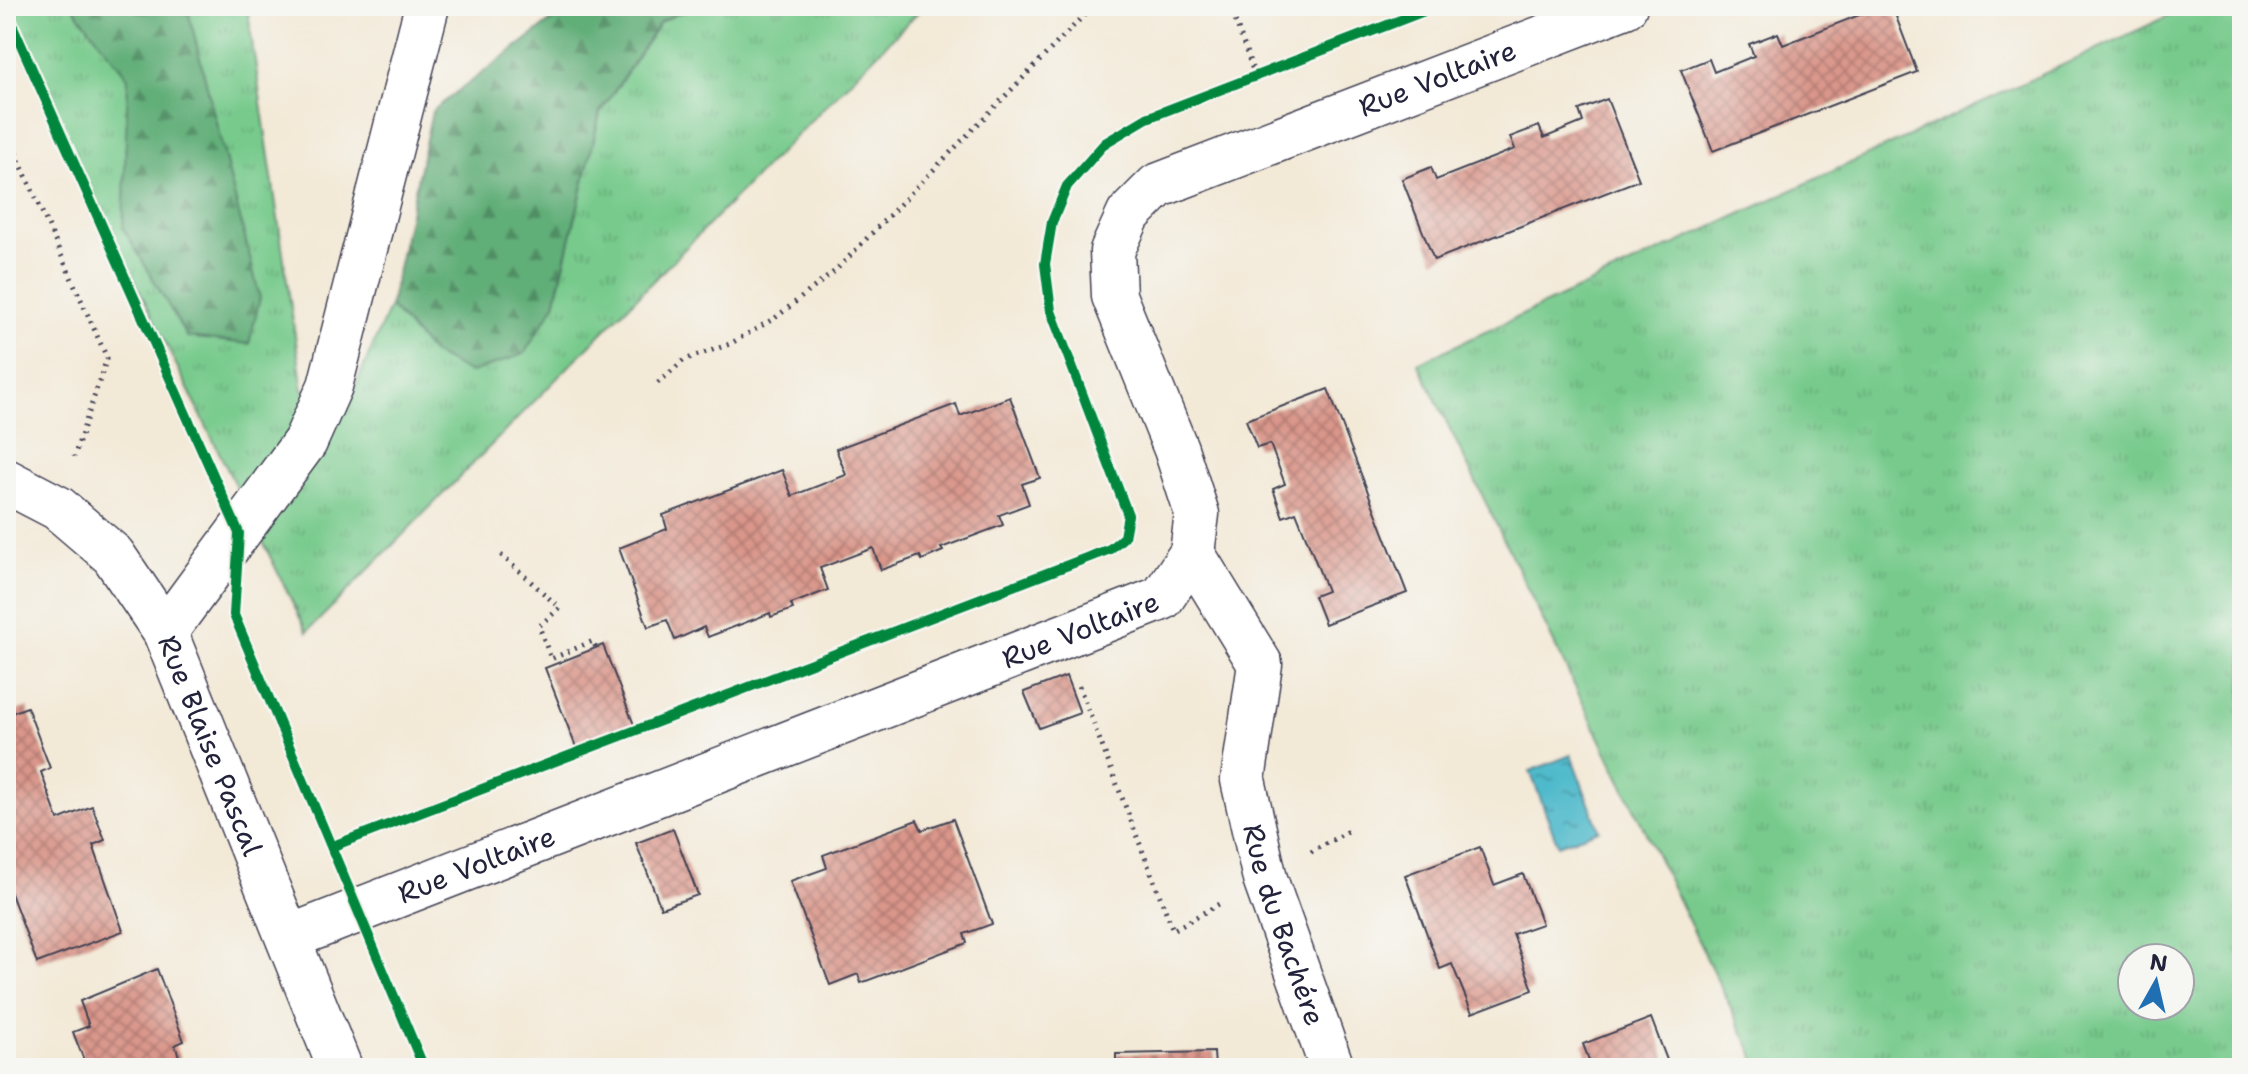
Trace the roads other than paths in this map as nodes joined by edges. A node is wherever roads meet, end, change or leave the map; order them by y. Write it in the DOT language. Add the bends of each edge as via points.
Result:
graph roads {
  1 [pos="427,6"];
  2 [pos="1625,6"];
  3 [pos="6,481"];
  4 [pos="1192,553"];
  5 [pos="165,632"];
  6 [pos="290,937"];
  7 [pos="340,1068"];
  8 [pos="1332,1068"];
  1 -- 5 [label="street" via="330,386 305,442"];
  2 -- 4 [label="street, Rue Voltaire" via="1157,186 1129,214 1112,251 1114,296 1197,514"];
  3 -- 5 [label="street, Rue Blaise Pascal" via="58,508 113,555"];
  4 -- 6 [label="street, Rue Voltaire" via="1162,598"];
  4 -- 8 [label="street, Rue du Bachére" via="1260,664 1243,780 1265,879"];
  5 -- 6 [label="street, Rue Blaise Pascal"];
  6 -- 7 [label="street, Rue Blaise Pascal"];
}
